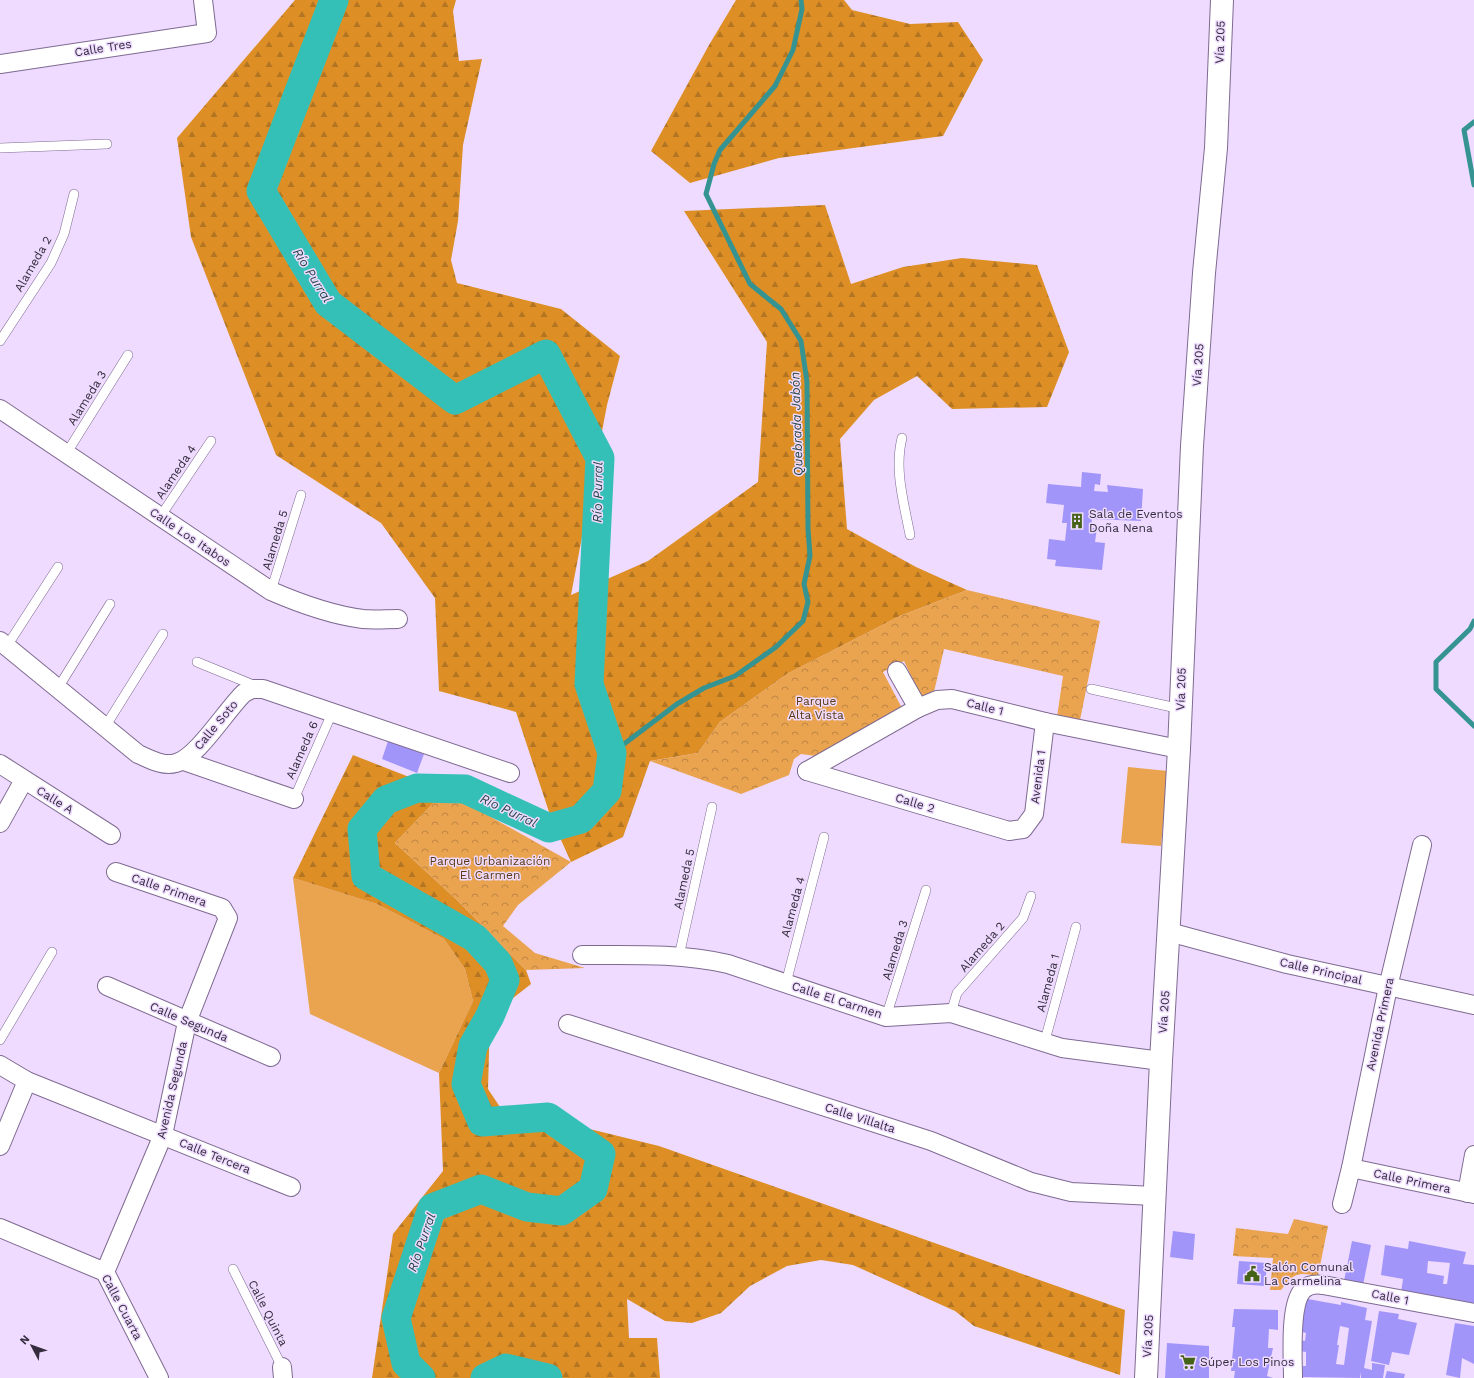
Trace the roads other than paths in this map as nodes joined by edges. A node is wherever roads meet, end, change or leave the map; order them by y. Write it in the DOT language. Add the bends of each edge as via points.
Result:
graph roads {
  1 [pos="203,0"];
  2 [pos="1222,0"];
  3 [pos="0,64"];
  4 [pos="107,144"];
  5 [pos="0,148"];
  6 [pos="74,194"];
  7 [pos="0,341"];
  8 [pos="128,355"];
  9 [pos="0,409"];
  10 [pos="902,438"];
  11 [pos="211,441"];
  12 [pos="66,454"];
  13 [pos="301,495"];
  14 [pos="160,517"];
  15 [pos="910,535"];
  16 [pos="58,567"];
  17 [pos="271,591"];
  18 [pos="110,604"];
  19 [pos="398,619"];
  20 [pos="163,634"];
  21 [pos="3,643"];
  22 [pos="197,662"];
  23 [pos="897,671"];
  24 [pos="58,688"];
  25 [pos="263,689"];
  26 [pos="1091,689"];
  27 [pos="918,708"];
  28 [pos="1181,709"];
  29 [pos="333,711"];
  30 [pos="1045,722"];
  31 [pos="105,727"];
  32 [pos="1179,749"];
  33 [pos="184,761"];
  34 [pos="0,764"];
  35 [pos="806,771"];
  36 [pos="510,773"];
  37 [pos="24,780"];
  38 [pos="294,799"];
  39 [pos="712,807"];
  40 [pos="0,824"];
  41 [pos="1023,829"];
  42 [pos="111,835"];
  43 [pos="824,837"];
  44 [pos="1422,845"];
  45 [pos="116,872"];
  46 [pos="926,890"];
  47 [pos="1031,896"];
  48 [pos="222,908"];
  49 [pos="1076,927"];
  50 [pos="1169,932"];
  51 [pos="52,952"];
  52 [pos="582,955"];
  53 [pos="679,956"];
  54 [pos="786,983"];
  55 [pos="107,986"];
  56 [pos="1388,987"];
  57 [pos="1474,1005"];
  58 [pos="951,1013"];
  59 [pos="886,1017"];
  60 [pos="187,1022"];
  61 [pos="568,1024"];
  62 [pos="0,1040"];
  63 [pos="1044,1044"];
  64 [pos="271,1057"];
  65 [pos="1161,1061"];
  66 [pos="0,1065"];
  67 [pos="27,1081"];
  68 [pos="163,1135"];
  69 [pos="0,1146"];
  70 [pos="1474,1154"];
  71 [pos="1351,1168"];
  72 [pos="291,1187"];
  73 [pos="1470,1193"];
  74 [pos="1154,1196"];
  75 [pos="1342,1204"];
  76 [pos="0,1228"];
  77 [pos="233,1269"];
  78 [pos="105,1272"];
  79 [pos="1474,1313"];
  80 [pos="282,1373"];
  81 [pos="159,1378"];
  82 [pos="1146,1378"];
  83 [pos="1293,1378"];
  1 -- 3 [label="street, Calle Tres" via="207,33"];
  2 -- 28 [label="main road, Vía 205" via="1216,148 1192,446"];
  4 -- 5 [label="lane"];
  6 -- 7 [label="lane, Alameda 2" via="64,234 50,263"];
  8 -- 12 [label="lane, Alameda 3"];
  9 -- 12 [label="street, Calle Los Itabos"];
  10 -- 15 [label="lane" via="898,465"];
  11 -- 14 [label="lane, Alameda 4"];
  12 -- 14 [label="street, Calle Los Itabos"];
  13 -- 17 [label="lane, Alameda 5"];
  14 -- 17 [label="street, Calle Los Itabos"];
  16 -- 21 [label="lane"];
  17 -- 19 [label="street, Calle Los Itabos" via="305,605 337,614 364,619"];
  18 -- 24 [label="lane"];
  20 -- 31 [label="lane"];
  21 -- 24 [label="street, Calle Soto"];
  22 -- 25 [label="lane"];
  23 -- 27 [label="street"];
  24 -- 31 [label="street, Calle Soto"];
  25 -- 29 [label="street, Calle Soto"];
  25 -- 33 [label="street, Calle Soto" via="252,689 244,693"];
  26 -- 28 [label="lane"];
  27 -- 30 [label="street, Calle 1" via="937,700 952,699"];
  27 -- 35 [label="street, Calle 1"];
  28 -- 32 [label="main road, Vía 205"];
  29 -- 36 [label="street, Calle Soto"];
  29 -- 38 [label="lane, Alameda 6"];
  30 -- 32 [label="street, Calle 1"];
  30 -- 41 [label="street, Avenida 1" via="1034,814"];
  31 -- 33 [label="street, Calle Soto" via="138,754 162,764"];
  32 -- 50 [label="main road, Vía 205"];
  33 -- 38 [label="street"];
  34 -- 37 [label="street, Calle A"];
  35 -- 41 [label="street, Calle 2" via="1009,831"];
  37 -- 40 [label="street"];
  37 -- 42 [label="street, Calle A"];
  39 -- 53 [label="lane, Alameda 5"];
  43 -- 54 [label="lane, Alameda 4"];
  44 -- 56 [label="street, Avenida Primera"];
  45 -- 48 [label="street, Calle Primera"];
  46 -- 59 [label="lane, Alameda 3"];
  47 -- 58 [label="lane, Alameda 2" via="1023,918 957,993"];
  48 -- 60 [label="street, Avenida Segunda" via="228,918"];
  49 -- 63 [label="lane, Alameda 1"];
  50 -- 56 [label="street, Calle Principal" via="1287,964"];
  50 -- 65 [label="main road, Vía 205"];
  51 -- 62 [label="lane"];
  52 -- 53 [label="street, Calle El Carmen"];
  53 -- 54 [label="street, Calle El Carmen" via="728,964"];
  54 -- 59 [label="street, Calle El Carmen"];
  55 -- 60 [label="street, Calle Segunda"];
  56 -- 57 [label="street, Calle Principal"];
  56 -- 71 [label="street, Avenida Primera"];
  58 -- 59 [label="street, Calle El Carmen"];
  58 -- 63 [label="street, Calle El Carmen"];
  60 -- 64 [label="street, Calle Segunda"];
  60 -- 68 [label="street, Avenida Segunda"];
  61 -- 74 [label="street, Calle Villalta" via="931,1141 1031,1182 1071,1192"];
  63 -- 65 [label="street, Calle El Carmen"];
  65 -- 74 [label="main road, Vía 205"];
  66 -- 67 [label="street, Calle Tercera"];
  67 -- 68 [label="street, Calle Tercera"];
  67 -- 69 [label="street"];
  68 -- 72 [label="street, Calle Tercera"];
  68 -- 78 [label="street, Avenida Segunda"];
  70 -- 73 [label="street"];
  71 -- 73 [label="street, Calle Primera"];
  71 -- 75 [label="street, Avenida Primera"];
  74 -- 82 [label="main road, Vía 205"];
  76 -- 78 [label="street, Calle Cuarta"];
  77 -- 80 [label="lane, Calle Quinta"];
  78 -- 81 [label="street, Calle Cuarta"];
  79 -- 83 [label="street, Calle 1" via="1323,1285 1307,1287 1302,1290 1296,1303"];
}
